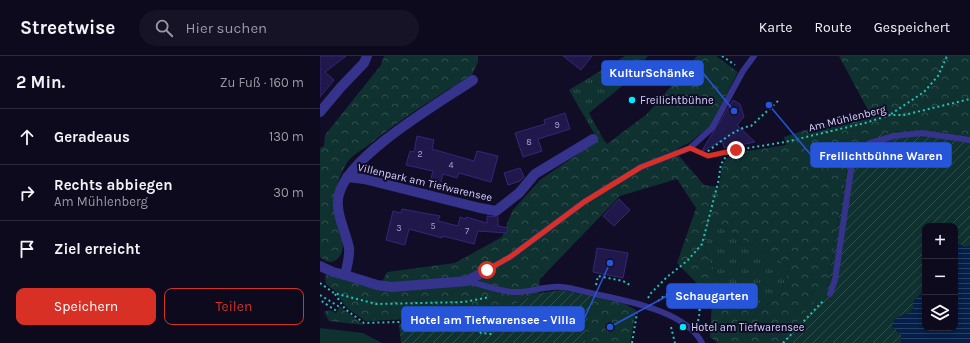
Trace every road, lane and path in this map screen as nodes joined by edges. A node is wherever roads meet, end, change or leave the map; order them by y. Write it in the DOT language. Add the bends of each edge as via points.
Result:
graph roads {
  1 [pos="367,56"];
  2 [pos="722,56"];
  3 [pos="754,56"];
  4 [pos="947,56"];
  5 [pos="743,71"];
  6 [pos="474,80"];
  7 [pos="970,99"];
  8 [pos="778,101"];
  9 [pos="320,112"];
  10 [pos="890,115"];
  11 [pos="593,139"];
  12 [pos="970,140"];
  13 [pos="690,148"];
  14 [pos="727,152"];
  15 [pos="704,154"];
  16 [pos="347,177"];
  17 [pos="320,266"];
  18 [pos="487,270"];
  19 [pos="345,275"];
  20 [pos="598,276"];
  21 [pos="467,281"];
  22 [pos="320,283"];
  23 [pos="630,285"];
  24 [pos="513,292"];
  25 [pos="334,293"];
  26 [pos="830,294"];
  27 [pos="320,295"];
  28 [pos="320,300"];
  29 [pos="641,305"];
  30 [pos="653,308"];
  31 [pos="670,315"];
  32 [pos="693,330"];
  33 [pos="492,334"];
  34 [pos="632,343"];
  35 [pos="675,343"];
  36 [pos="702,343"];
  37 [pos="783,343"];
  1 -- 9 [label="street" via="364,63"];
  2 -- 5 [label="path"];
  3 -- 5 [label="lane"];
  4 -- 10 [label="path" via="938,76 924,92"];
  5 -- 13 [label="lane" via="712,128"];
  6 -- 16 [label="street, Villenpark am Tiefwarensee" via="396,131 366,156"];
  7 -- 10 [label="path, Am Mühlenberg" via="904,115"];
  8 -- 15 [label="path" via="751,126 745,126 719,141"];
  10 -- 14 [label="path, Am Mühlenberg" via="785,142"];
  11 -- 16 [label="street, Villenpark am Tiefwarensee" via="535,174 519,193 496,211"];
  12 -- 26 [label="lane" via="922,133 894,136 870,143 858,153 852,163 835,280"];
  13 -- 15 [label="path, Am Mühlenberg"];
  13 -- 18 [label="lane" via="641,167 584,202 510,257"];
  14 -- 15 [label="path, Am Mühlenberg" via="708,156"];
  14 -- 29 [label="path" via="721,164 702,244"];
  16 -- 19 [label="street, Villenpark am Tiefwarensee" via="338,195 339,211 349,248"];
  17 -- 19 [label="street"];
  18 -- 21 [label="street"];
  19 -- 21 [label="street" via="392,287"];
  20 -- 23 [label="path" via="609,276"];
  21 -- 24 [label="lane"];
  22 -- 25 [label="path"];
  24 -- 25 [label="path" via="464,302 376,304"];
  24 -- 29 [label="lane" via="525,292 548,286 563,287"];
  25 -- 33 [label="path" via="345,309 364,323 432,321 450,326 474,327 481,333"];
  26 -- 37 [label="path"];
  27 -- 28 [label="path" via="338,306 335,310"];
  29 -- 30 [label="lane"];
  29 -- 34 [label="path"];
  30 -- 31 [label="lane"];
  30 -- 32 [label="path" via="658,300 673,290 686,291 697,299 700,307 700,315"];
  31 -- 32 [label="lane"];
  31 -- 35 [label="path"];
  32 -- 36 [label="lane"];
}
